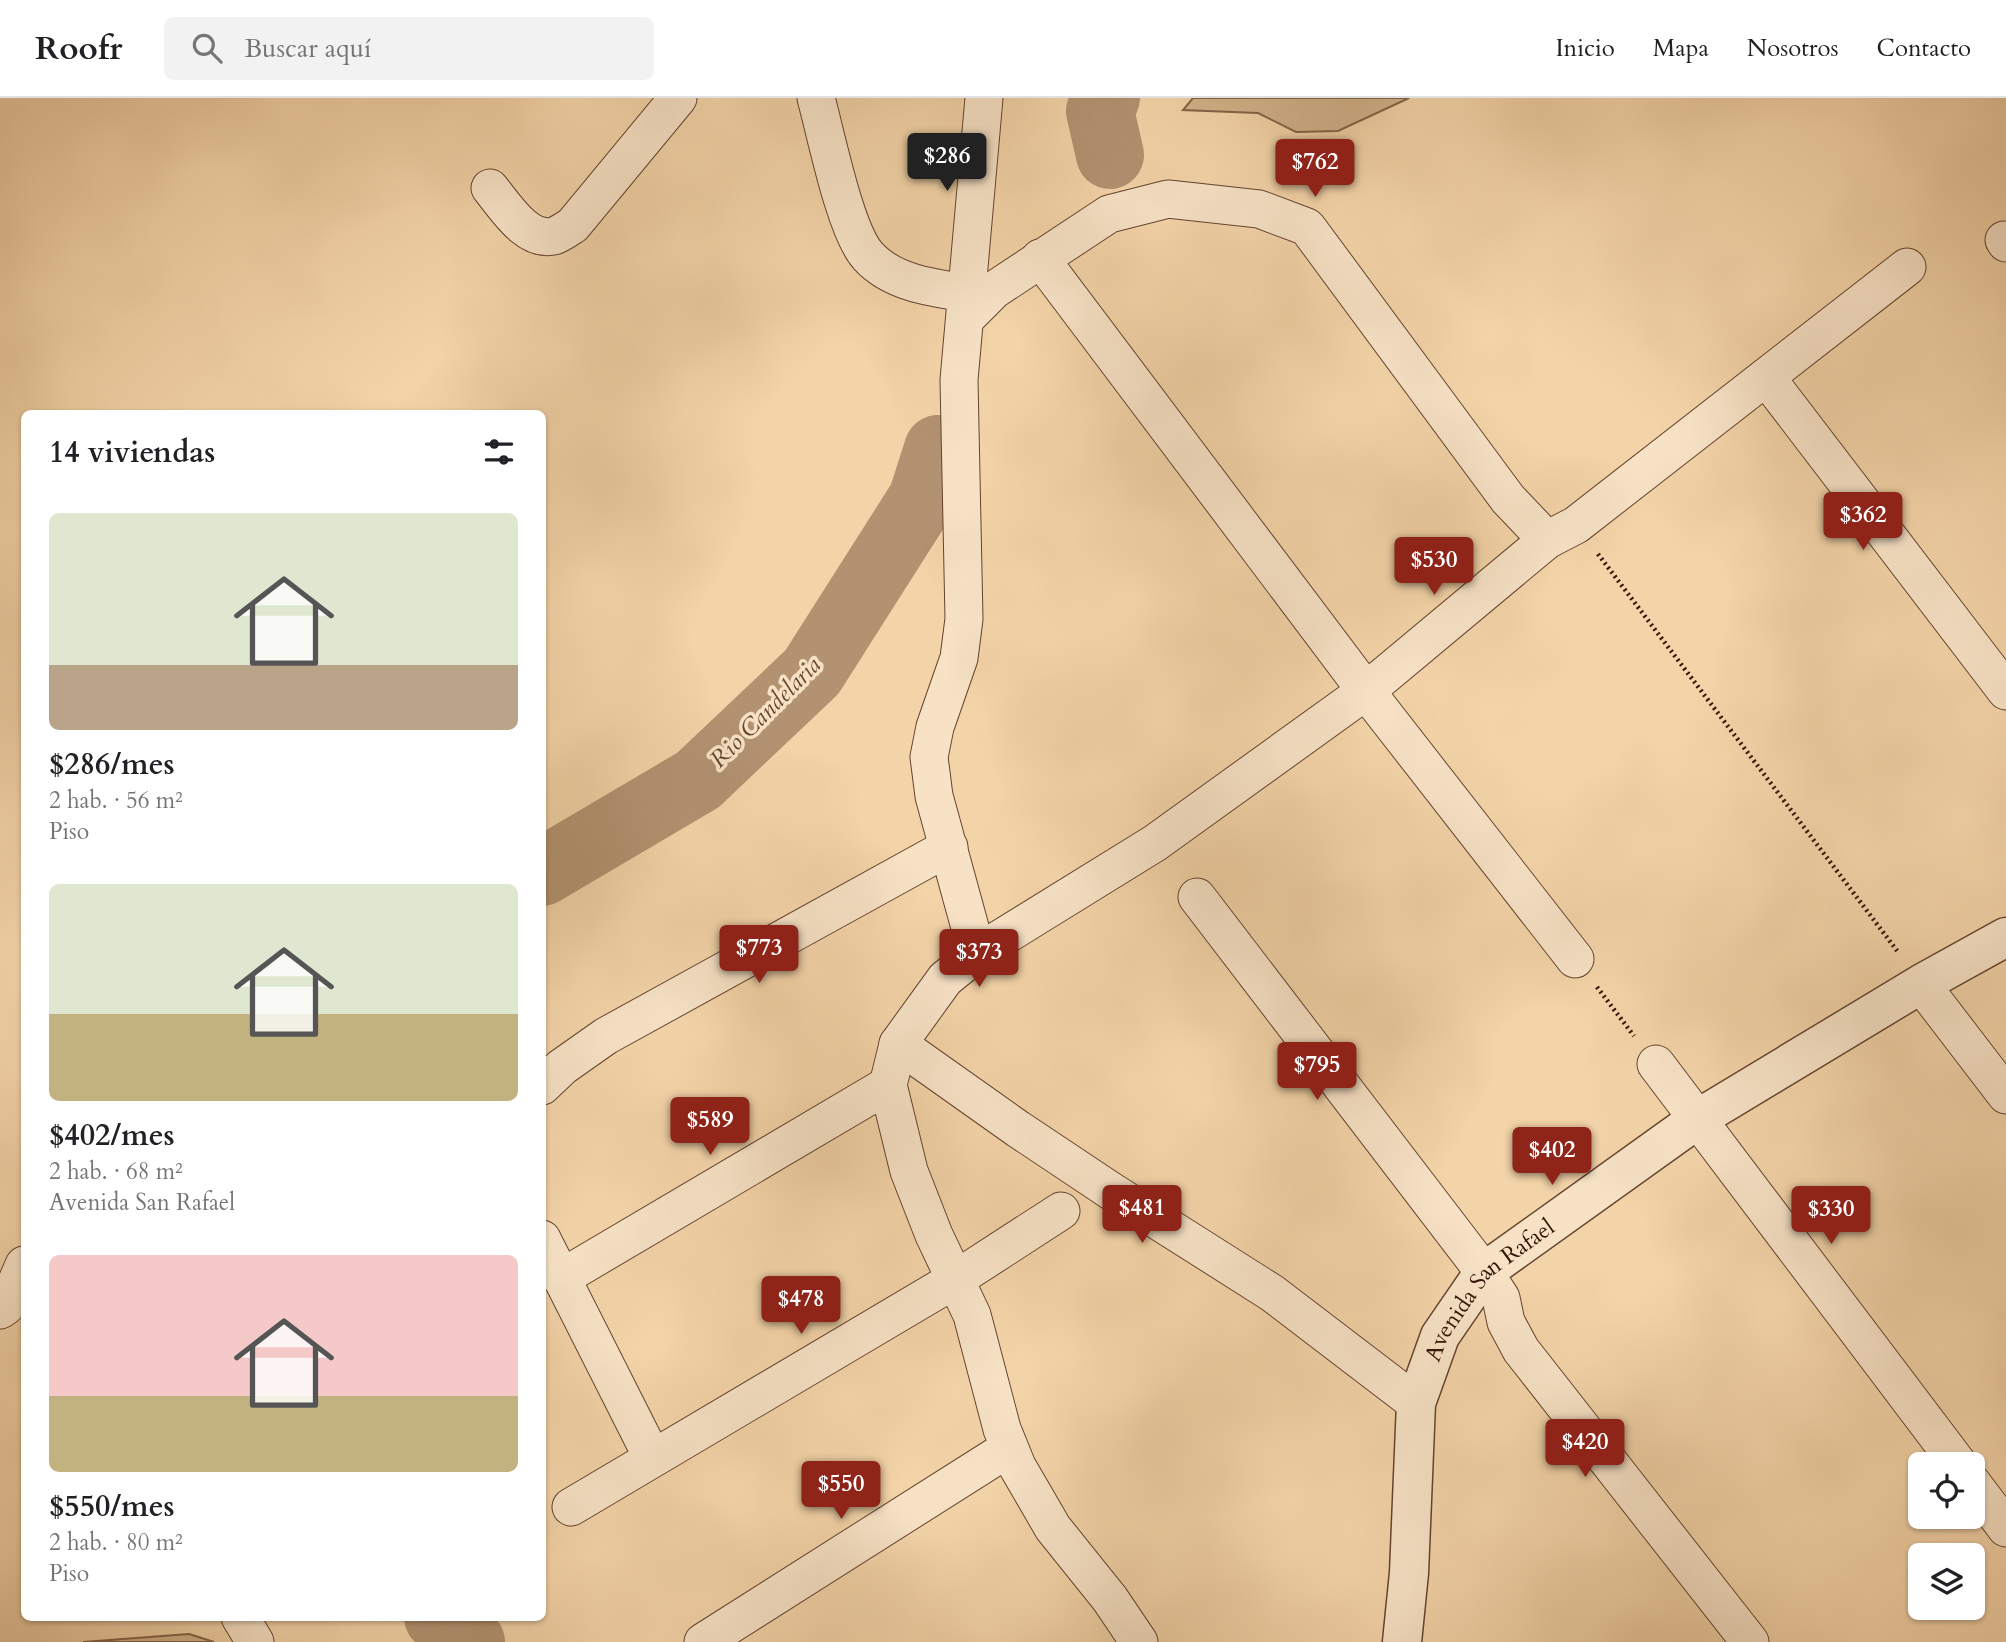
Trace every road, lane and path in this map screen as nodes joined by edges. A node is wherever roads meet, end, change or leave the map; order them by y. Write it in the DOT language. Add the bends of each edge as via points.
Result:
graph roads {
  1 [pos="678,98"];
  2 [pos="816,98"];
  3 [pos="984,98"];
  4 [pos="490,188"];
  5 [pos="1040,258"];
  6 [pos="1908,267"];
  7 [pos="966,306"];
  8 [pos="1766,377"];
  9 [pos="1562,533"];
  10 [pos="1366,691"];
  11 [pos="2006,691"];
  12 [pos="949,847"];
  13 [pos="1197,897"];
  14 [pos="2006,937"];
  15 [pos="977,954"];
  16 [pos="1575,959"];
  17 [pos="1922,984"];
  18 [pos="898,1044"];
  19 [pos="1656,1064"];
  20 [pos="546,1082"];
  21 [pos="888,1085"];
  22 [pos="2006,1095"];
  23 [pos="1699,1118"];
  24 [pos="1061,1211"];
  25 [pos="546,1247"];
  26 [pos="21,1272"];
  27 [pos="1484,1272"];
  28 [pos="561,1278"];
  29 [pos="956,1279"];
  30 [pos="0,1310"];
  31 [pos="1416,1403"];
  32 [pos="1009,1448"];
  33 [pos="1949,1452"];
  34 [pos="652,1457"];
  35 [pos="1985,1500"];
  36 [pos="571,1507"];
  37 [pos="2006,1528"];
  38 [pos="242,1621"];
  39 [pos="255,1642"];
  40 [pos="703,1642"];
  41 [pos="1139,1642"];
  42 [pos="1402,1642"];
  43 [pos="1750,1642"];
  1 -- 4 [label="street" via="573,225 555,236 539,237 523,227"];
  2 -- 7 [label="street" via="850,223 867,255 891,273"];
  3 -- 7 [label="street"];
  5 -- 7 [label="street"];
  5 -- 9 [label="street" via="1109,214 1168,199 1259,209 1307,227 1508,499"];
  5 -- 10 [label="street"];
  6 -- 8 [label="street"];
  7 -- 12 [label="street" via="959,380 964,619 959,658 929,757 934,796"];
  8 -- 9 [label="street"];
  8 -- 11 [label="street"];
  9 -- 10 [label="street"];
  9 -- 17 [label="path"];
  10 -- 15 [label="street" via="1155,843"];
  10 -- 16 [label="street"];
  12 -- 15 [label="street"];
  12 -- 20 [label="street" via="606,1036"];
  13 -- 27 [label="street"];
  14 -- 17 [label="street, Avenida San Rafael"];
  15 -- 18 [label="street" via="945,979"];
  16 -- 19 [label="path"];
  17 -- 22 [label="street"];
  17 -- 23 [label="street, Avenida San Rafael"];
  18 -- 21 [label="street"];
  18 -- 31 [label="street" via="1111,1191 1272,1293"];
  19 -- 23 [label="street"];
  21 -- 28 [label="street"];
  21 -- 29 [label="street" via="909,1171"];
  23 -- 27 [label="street, Avenida San Rafael"];
  23 -- 33 [label="street"];
  24 -- 29 [label="street"];
  25 -- 28 [label="street"];
  26 -- 30 [label="street"];
  27 -- 31 [label="street, Avenida San Rafael" via="1440,1336"];
  27 -- 43 [label="street" via="1501,1298 1506,1322 1521,1350"];
  28 -- 34 [label="street"];
  29 -- 32 [label="street" via="972,1315"];
  29 -- 34 [label="street"];
  31 -- 42 [label="street, Avenida San Rafael"];
  32 -- 40 [label="street"];
  32 -- 41 [label="street" via="1053,1528"];
  34 -- 36 [label="street"];
  35 -- 37 [label="street"];
  38 -- 39 [label="street"];
}
